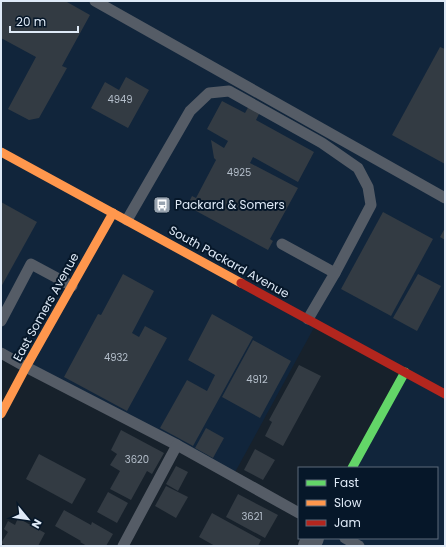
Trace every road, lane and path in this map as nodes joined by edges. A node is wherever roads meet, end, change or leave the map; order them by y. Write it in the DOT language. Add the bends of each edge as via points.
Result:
graph roads {
  1 [pos="95,1"];
  2 [pos="1,152"];
  3 [pos="445,198"];
  4 [pos="113,213"];
  5 [pos="127,220"];
  6 [pos="282,244"];
  7 [pos="335,273"];
  8 [pos="72,286"];
  9 [pos="308,319"];
  10 [pos="1,321"];
  11 [pos="1,353"];
  12 [pos="26,367"];
  13 [pos="405,372"];
  14 [pos="445,394"];
  15 [pos="1,414"];
  16 [pos="177,445"];
  17 [pos="353,467"];
  18 [pos="298,512"];
  19 [pos="346,539"];
  20 [pos="123,546"];
  21 [pos="359,546"];
  1 -- 3 [label="lane"];
  2 -- 4 [label="street, South Packard Avenue"];
  4 -- 5 [label="street, South Packard Avenue"];
  4 -- 8 [label="street, East Somers Avenue"];
  5 -- 7 [label="lane" via="190,111 209,92 229,91 322,143 358,168 368,187 371,205"];
  5 -- 9 [label="street, South Packard Avenue"];
  6 -- 7 [label="lane"];
  7 -- 9 [label="lane"];
  8 -- 10 [label="lane" via="31,264"];
  8 -- 12 [label="street, East Somers Avenue"];
  9 -- 13 [label="street, South Packard Avenue"];
  11 -- 12 [label="lane"];
  12 -- 15 [label="street, East Somers Avenue"];
  12 -- 16 [label="lane"];
  13 -- 14 [label="street, South Packard Avenue"];
  13 -- 17 [label="street"];
  16 -- 18 [label="lane"];
  16 -- 20 [label="lane"];
  19 -- 21 [label="lane"];
}
